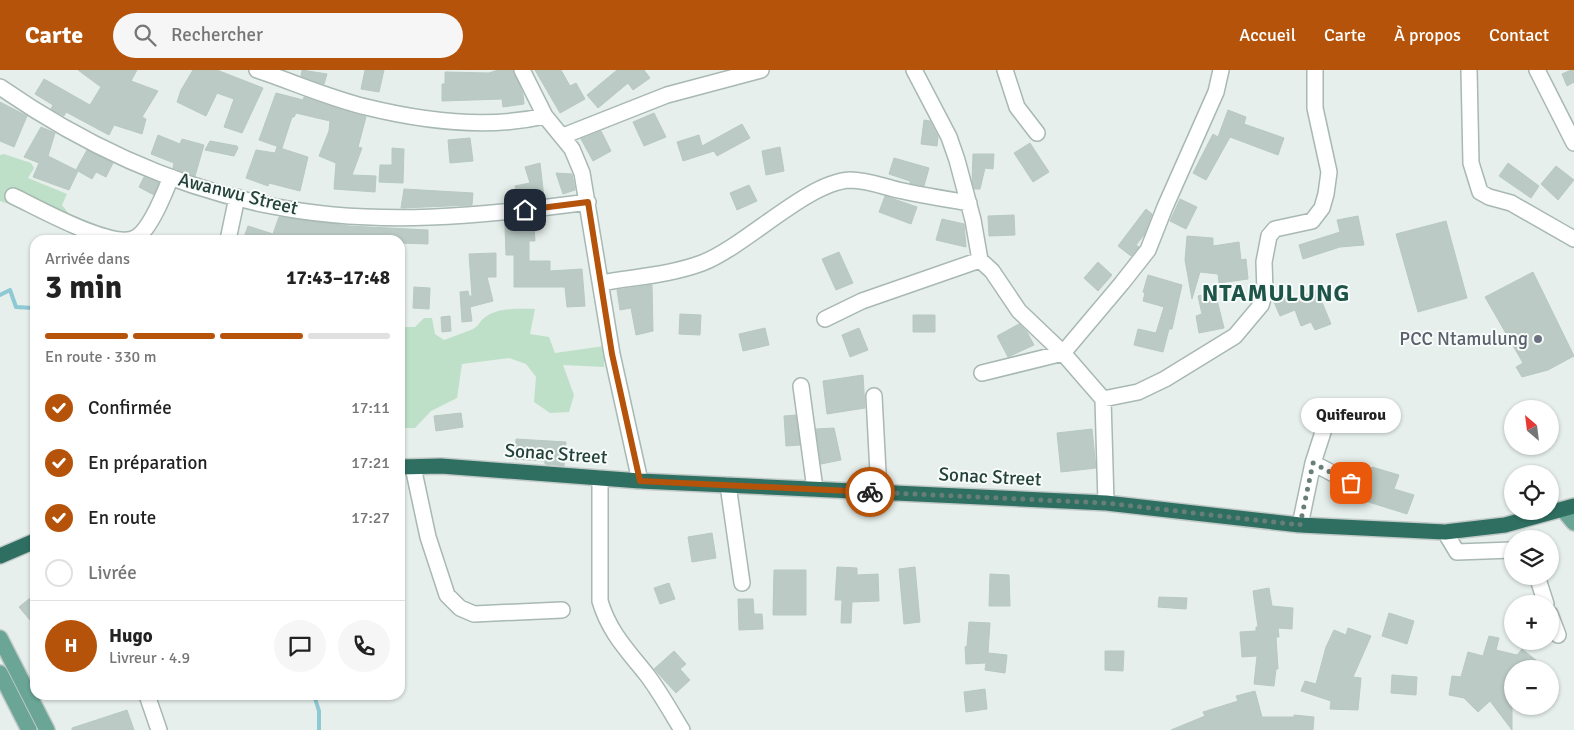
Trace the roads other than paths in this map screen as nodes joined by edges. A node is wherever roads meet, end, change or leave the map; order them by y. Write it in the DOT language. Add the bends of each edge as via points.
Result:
graph roads {
  1 [pos="259,70"];
  2 [pos="522,70"];
  3 [pos="761,70"];
  4 [pos="914,70"];
  5 [pos="1005,70"];
  6 [pos="1221,70"];
  7 [pos="1315,70"];
  8 [pos="1469,70"];
  9 [pos="1537,70"];
  10 [pos="0,87"];
  11 [pos="545,116"];
  12 [pos="1037,133"];
  13 [pos="563,136"];
  14 [pos="1574,143"];
  15 [pos="171,177"];
  16 [pos="14,196"];
  17 [pos="237,197"];
  18 [pos="588,202"];
  19 [pos="969,203"];
  20 [pos="98,235"];
  21 [pos="138,235"];
  22 [pos="229,235"];
  23 [pos="1574,239"];
  24 [pos="980,260"];
  25 [pos="601,283"];
  26 [pos="825,319"];
  27 [pos="1063,353"];
  28 [pos="982,373"];
  29 [pos="801,386"];
  30 [pos="874,396"];
  31 [pos="1103,399"];
  32 [pos="1324,429"];
  33 [pos="1313,463"];
  34 [pos="407,467"];
  35 [pos="600,478"];
  36 [pos="640,481"];
  37 [pos="1351,483"];
  38 [pos="728,485"];
  39 [pos="815,489"];
  40 [pos="879,492"];
  41 [pos="1106,503"];
  42 [pos="1569,508"];
  43 [pos="1574,523"];
  44 [pos="1300,525"];
  45 [pos="1445,532"];
  46 [pos="30,543"];
  47 [pos="1504,550"];
  48 [pos="5,554"];
  49 [pos="0,564"];
  50 [pos="742,583"];
  51 [pos="562,610"];
  52 [pos="0,638"];
  53 [pos="0,672"];
  54 [pos="30,697"];
  55 [pos="32,700"];
  56 [pos="149,700"];
  57 [pos="29,730"];
  58 [pos="47,730"];
  59 [pos="160,730"];
  60 [pos="682,730"];
  1 -- 11 [label="street" via="347,102 395,113 458,122 529,120"];
  2 -- 11 [label="street"];
  3 -- 13 [label="street" via="667,96"];
  4 -- 19 [label="street" via="949,137"];
  5 -- 12 [label="street" via="1017,107"];
  6 -- 27 [label="street" via="1216,92 1148,250"];
  7 -- 31 [label="street" via="1315,108 1328,172 1326,194 1322,208 1312,221 1275,229 1270,236 1264,262 1265,292 1261,305 1236,336 1165,379 1138,392"];
  8 -- 23 [label="street" via="1471,163 1480,192 1511,203"];
  9 -- 14 [label="street"];
  10 -- 15 [label="street, Awanwu Street" via="81,137 126,160"];
  11 -- 13 [label="street"];
  13 -- 18 [label="street" via="582,173"];
  15 -- 17 [label="street, Awanwu Street"];
  15 -- 21 [label="street"];
  16 -- 20 [label="street"];
  17 -- 18 [label="street, Awanwu Street" via="308,212 393,217 490,214"];
  17 -- 22 [label="street"];
  18 -- 25 [label="street"];
  19 -- 24 [label="street"];
  19 -- 25 [label="street" via="869,182 839,182 819,189 733,247 702,262 676,270"];
  24 -- 26 [label="street" via="862,302"];
  24 -- 27 [label="street" via="992,271 1019,311"];
  25 -- 36 [label="street" via="612,354"];
  27 -- 28 [label="street"];
  27 -- 31 [label="street"];
  29 -- 39 [label="street"];
  30 -- 40 [label="street"];
  31 -- 41 [label="street"];
  32 -- 33 [label="street"];
  33 -- 37 [label="street"];
  33 -- 44 [label="street"];
  34 -- 35 [label="highway, Sonac Street" via="441,466"];
  34 -- 51 [label="street" via="446,594 460,608 474,614"];
  35 -- 36 [label="highway, Sonac Street"];
  35 -- 60 [label="street" via="600,601 605,619"];
  36 -- 38 [label="highway, Sonac Street"];
  38 -- 39 [label="highway, Sonac Street"];
  38 -- 50 [label="street"];
  39 -- 40 [label="highway, Sonac Street"];
  40 -- 41 [label="highway, Sonac Street"];
  41 -- 44 [label="highway, Sonac Street"];
  42 -- 43 [label="main road"];
  42 -- 45 [label="highway, Sonac Street" via="1505,525"];
  44 -- 45 [label="highway, Sonac Street"];
  45 -- 47 [label="street" via="1457,552"];
  46 -- 48 [label="highway"];
  48 -- 49 [label="highway"];
  52 -- 54 [label="main road"];
  53 -- 57 [label="main road"];
  55 -- 58 [label="main road"];
  56 -- 59 [label="street"];
}
